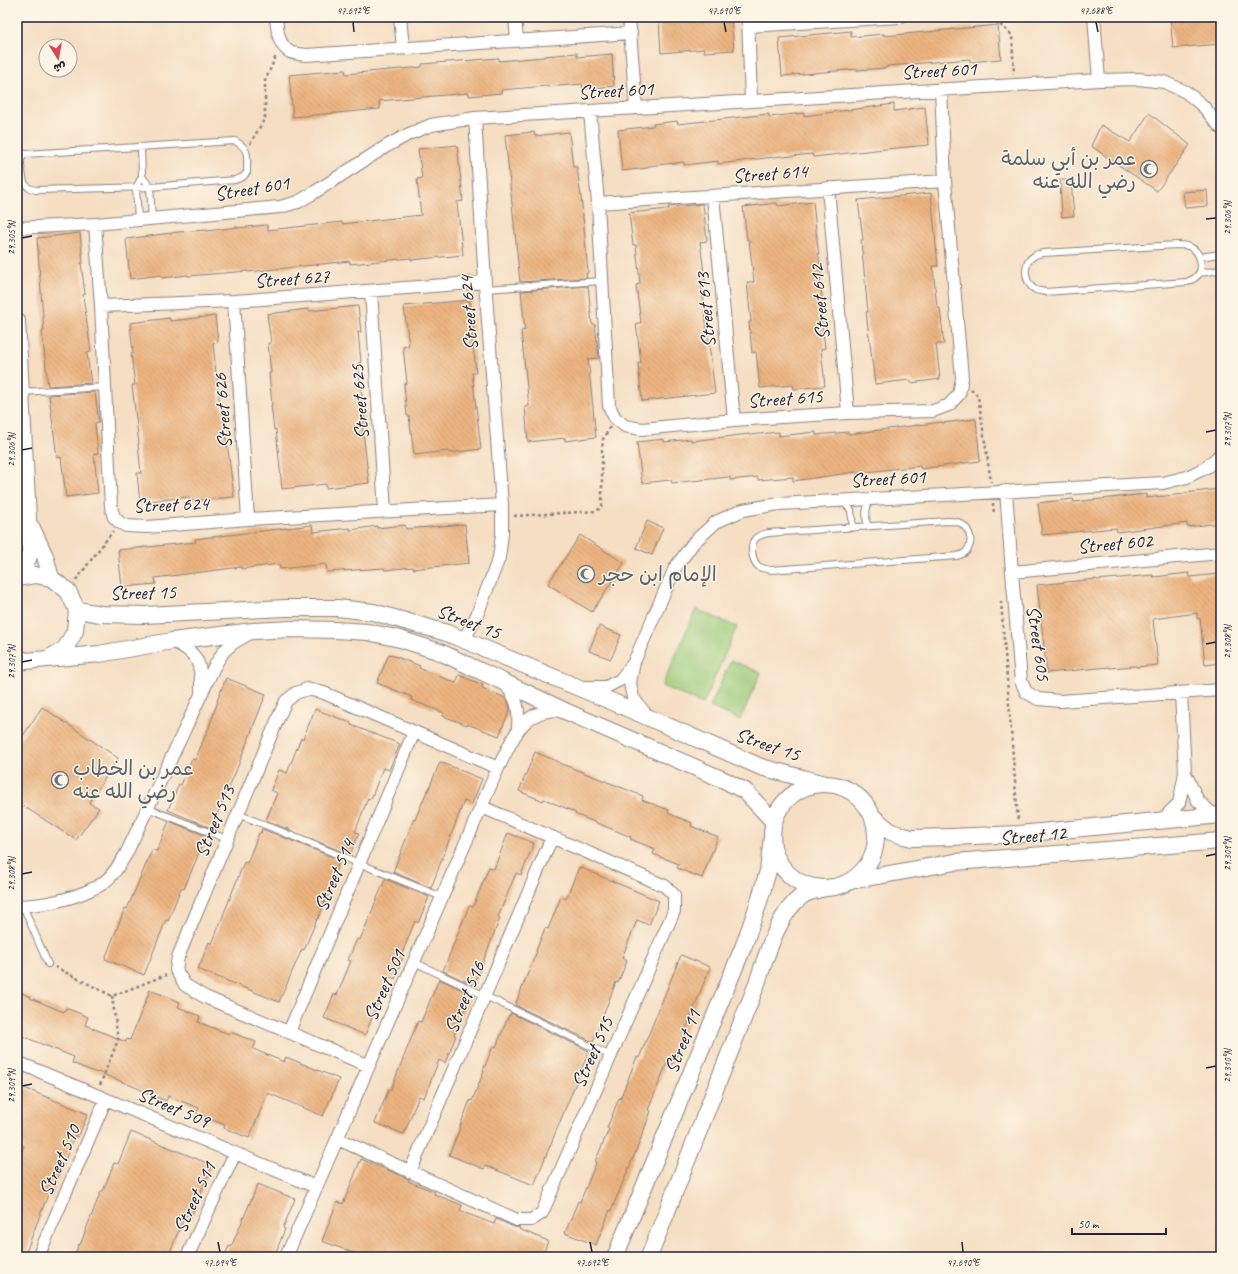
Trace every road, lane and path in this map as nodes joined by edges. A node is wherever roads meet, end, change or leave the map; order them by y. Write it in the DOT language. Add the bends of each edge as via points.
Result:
graph roads {
  1 [pos="276,17"];
  2 [pos="400,17"];
  3 [pos="515,17"];
  4 [pos="629,17"];
  5 [pos="900,17"];
  6 [pos="991,17"];
  7 [pos="1094,17"];
  8 [pos="863,18"];
  9 [pos="748,22"];
  10 [pos="631,33"];
  11 [pos="517,40"];
  12 [pos="281,44"];
  13 [pos="403,48"];
  14 [pos="1099,80"];
  15 [pos="1014,85"];
  16 [pos="941,89"];
  17 [pos="751,101"];
  18 [pos="636,108"];
  19 [pos="590,111"];
  20 [pos="476,118"];
  21 [pos="1221,128"];
  22 [pos="141,147"];
  23 [pos="246,151"];
  24 [pos="17,152"];
  25 [pos="25,154"];
  26 [pos="142,176"];
  27 [pos="945,181"];
  28 [pos="150,187"];
  29 [pos="136,188"];
  30 [pos="828,188"];
  31 [pos="713,196"];
  32 [pos="598,203"];
  33 [pos="152,219"];
  34 [pos="138,220"];
  35 [pos="95,224"];
  36 [pos="17,228"];
  37 [pos="1221,254"];
  38 [pos="1199,256"];
  39 [pos="1221,270"];
  40 [pos="1199,273"];
  41 [pos="602,282"];
  42 [pos="485,286"];
  43 [pos="371,291"];
  44 [pos="234,301"];
  45 [pos="102,306"];
  46 [pos="17,321"];
  47 [pos="962,378"];
  48 [pos="105,387"];
  49 [pos="21,392"];
  50 [pos="848,413"];
  51 [pos="615,418"];
  52 [pos="734,420"];
  53 [pos="1221,454"];
  54 [pos="1006,491"];
  55 [pos="992,492"];
  56 [pos="871,498"];
  57 [pos="841,500"];
  58 [pos="385,510"];
  59 [pos="502,511"];
  60 [pos="994,516"];
  61 [pos="248,519"];
  62 [pos="28,520"];
  63 [pos="119,522"];
  64 [pos="867,526"];
  65 [pos="853,528"];
  66 [pos="1221,553"];
  67 [pos="1012,572"];
  68 [pos="18,578"];
  69 [pos="51,578"];
  70 [pos="68,591"];
  71 [pos="1000,595"];
  72 [pos="77,610"];
  73 [pos="253,631"];
  74 [pos="464,640"];
  75 [pos="172,641"];
  76 [pos="17,657"];
  77 [pos="46,660"];
  78 [pos="634,662"];
  79 [pos="504,683"];
  80 [pos="576,687"];
  81 [pos="1221,690"];
  82 [pos="1181,693"];
  83 [pos="201,694"];
  84 [pos="565,710"];
  85 [pos="649,718"];
  86 [pos="518,728"];
  87 [pos="414,732"];
  88 [pos="498,768"];
  89 [pos="1185,773"];
  90 [pos="825,784"];
  91 [pos="482,807"];
  92 [pos="148,808"];
  93 [pos="238,814"];
  94 [pos="1218,816"];
  95 [pos="873,817"];
  96 [pos="1162,820"];
  97 [pos="773,829"];
  98 [pos="1019,834"];
  99 [pos="552,837"];
  100 [pos="227,839"];
  101 [pos="1221,841"];
  102 [pos="359,863"];
  103 [pos="850,881"];
  104 [pos="825,888"];
  105 [pos="442,897"];
  106 [pos="20,906"];
  107 [pos="414,962"];
  108 [pos="48,964"];
  109 [pos="176,970"];
  110 [pos="112,996"];
  111 [pos="485,996"];
  112 [pos="289,1032"];
  113 [pos="610,1056"];
  114 [pos="17,1062"];
  115 [pos="369,1066"];
  116 [pos="101,1097"];
  117 [pos="338,1139"];
  118 [pos="235,1153"];
  119 [pos="410,1172"];
  120 [pos="646,1183"];
  121 [pos="316,1187"];
  122 [pos="38,1257"];
  123 [pos="187,1257"];
  124 [pos="286,1257"];
  125 [pos="615,1257"];
  126 [pos="624,1257"];
  127 [pos="649,1257"];
  1 -- 12 [label="street"];
  2 -- 13 [label="street"];
  3 -- 11 [label="street"];
  4 -- 10 [label="street"];
  5 -- 8 [label="street"];
  6 -- 15 [label="path" via="1012,35"];
  7 -- 14 [label="street"];
  8 -- 9 [label="street"];
  9 -- 17 [label="street"];
  10 -- 11 [label="street"];
  10 -- 18 [label="street"];
  11 -- 13 [label="street"];
  12 -- 13 [label="street" via="290,52 306,55"];
  12 -- 23 [label="path" via="265,81 265,118"];
  14 -- 15 [label="street, Street 601"];
  14 -- 21 [label="street, Street 601" via="1139,79 1164,82 1186,92 1203,106"];
  15 -- 16 [label="street, Street 601"];
  16 -- 17 [label="street, Street 601"];
  16 -- 27 [label="street, Street 615"];
  17 -- 18 [label="street, Street 601"];
  18 -- 19 [label="street, Street 601"];
  19 -- 20 [label="street, Street 601"];
  19 -- 32 [label="street"];
  20 -- 33 [label="street, Street 601" via="431,126 409,134 298,202 280,207"];
  20 -- 42 [label="street, Street 624"];
  22 -- 23 [label="lane" via="235,140 243,145"];
  22 -- 25 [label="lane"];
  22 -- 26 [label="lane"];
  23 -- 28 [label="lane" via="248,172 235,180"];
  24 -- 25 [label="lane"];
  25 -- 29 [label="lane" via="20,166 24,183 29,188"];
  26 -- 28 [label="lane"];
  26 -- 29 [label="lane"];
  27 -- 30 [label="street, Street 614"];
  27 -- 47 [label="street, Street 615"];
  28 -- 29 [label="lane"];
  28 -- 33 [label="lane"];
  29 -- 34 [label="lane"];
  30 -- 31 [label="street, Street 614"];
  30 -- 50 [label="street, Street 612"];
  31 -- 32 [label="street, Street 614"];
  31 -- 52 [label="street, Street 613"];
  32 -- 41 [label="street"];
  33 -- 34 [label="street, Street 601"];
  34 -- 35 [label="street, Street 601"];
  35 -- 36 [label="street, Street 601"];
  35 -- 45 [label="street, Street 624"];
  37 -- 38 [label="lane"];
  38 -- 40 [label="lane"];
  38 -- 40 [label="lane" via="1191,247 1178,244 1043,253 1028,261 1026,270 1031,285 1036,290 1045,292 1182,283 1193,279"];
  39 -- 40 [label="lane"];
  41 -- 42 [label="lane"];
  41 -- 51 [label="street" via="609,406"];
  42 -- 43 [label="street, Street 627"];
  42 -- 59 [label="street, Street 624"];
  43 -- 44 [label="street, Street 627"];
  43 -- 58 [label="street, Street 625"];
  44 -- 45 [label="street, Street 627"];
  44 -- 61 [label="street, Street 626"];
  45 -- 48 [label="street, Street 624"];
  46 -- 49 [label="street"];
  47 -- 50 [label="street, Street 615" via="959,394 949,405 933,411"];
  47 -- 55 [label="path" via="978,396"];
  48 -- 49 [label="lane"];
  48 -- 63 [label="street, Street 624" via="111,507 114,517"];
  49 -- 62 [label="street"];
  50 -- 52 [label="street, Street 615"];
  51 -- 52 [label="street, Street 615" via="625,426 642,428"];
  51 -- 59 [label="path" via="603,439 602,506 597,511"];
  53 -- 54 [label="street, Street 601" via="1207,467 1187,477 1163,483"];
  54 -- 55 [label="street, Street 601"];
  54 -- 67 [label="street, Street 605"];
  55 -- 56 [label="street, Street 601"];
  55 -- 60 [label="path"];
  56 -- 57 [label="street, Street 601"];
  56 -- 64 [label="lane" via="866,510"];
  57 -- 65 [label="lane" via="851,510"];
  57 -- 78 [label="street, Street 601" via="779,504 743,510 716,522 694,542 675,568"];
  58 -- 59 [label="street, Street 624"];
  58 -- 61 [label="street, Street 624"];
  59 -- 74 [label="street, Street 624" via="499,558 477,615"];
  61 -- 63 [label="street, Street 624" via="147,527 126,526"];
  62 -- 68 [label="street" via="30,553"];
  62 -- 69 [label="street" via="45,556"];
  63 -- 70 [label="path"];
  64 -- 65 [label="lane"];
  64 -- 65 [label="lane" via="957,522 969,531 970,544 964,554 957,556 771,570 758,566 752,552 753,543 762,535"];
  66 -- 67 [label="street, Street 602"];
  67 -- 82 [label="street, Street 605" via="1021,681 1026,692 1038,699 1060,701"];
  68 -- 69 [label="street" via="35,575"];
  69 -- 70 [label="street"];
  70 -- 72 [label="street"];
  71 -- 98 [label="path"];
  72 -- 74 [label="street, Street 15" via="101,614 144,615 337,608 373,612"];
  72 -- 77 [label="street" via="75,631 64,649"];
  73 -- 75 [label="street, Street 15"];
  73 -- 79 [label="street, Street 15" via="291,629 368,632 440,652"];
  73 -- 83 [label="street" via="224,651"];
  74 -- 80 [label="street, Street 15"];
  75 -- 77 [label="street, Street 15"];
  75 -- 83 [label="street" via="194,654 200,665"];
  76 -- 77 [label="street, Street 15" via="26,661"];
  78 -- 80 [label="street, Street 601" via="620,680 606,687"];
  78 -- 85 [label="street, Street 601" via="630,683 633,698"];
  79 -- 84 [label="street, Street 15"];
  79 -- 86 [label="street, Street 501" via="517,703"];
  80 -- 85 [label="street, Street 15"];
  81 -- 82 [label="street, Street 605"];
  82 -- 89 [label="street"];
  83 -- 92 [label="street"];
  84 -- 86 [label="street, Street 501" via="539,713"];
  84 -- 97 [label="street, Street 15" via="745,791"];
  85 -- 90 [label="street, Street 15" via="761,768"];
  86 -- 88 [label="street, Street 501"];
  87 -- 88 [label="street, Street 513"];
  87 -- 93 [label="street, Street 513" via="324,693 307,689 296,693 286,700"];
  87 -- 102 [label="street, Street 514"];
  88 -- 91 [label="street, Street 501"];
  89 -- 94 [label="street" via="1198,801"];
  89 -- 96 [label="street" via="1180,803"];
  90 -- 95 [label="street" via="854,793"];
  90 -- 97 [label="street" via="808,787 793,795 781,807"];
  91 -- 99 [label="street, Street 515"];
  91 -- 105 [label="street, Street 501"];
  92 -- 100 [label="lane"];
  92 -- 106 [label="street" via="116,871 103,883 66,900"];
  93 -- 100 [label="street, Street 513"];
  93 -- 102 [label="lane"];
  94 -- 96 [label="street, Street 12"];
  95 -- 98 [label="street, Street 12" via="891,832 912,838"];
  95 -- 103 [label="street" via="876,846 871,860 862,872"];
  96 -- 98 [label="street, Street 12"];
  97 -- 104 [label="street" via="775,853 782,867 794,878 809,886"];
  97 -- 120 [label="street, Street 11" via="768,871 744,945"];
  99 -- 111 [label="street, Street 516"];
  99 -- 113 [label="street, Street 515" via="665,886 674,895 674,911"];
  100 -- 109 [label="street, Street 513" via="178,957"];
  101 -- 103 [label="street, Street 12" via="955,862"];
  102 -- 105 [label="lane"];
  102 -- 112 [label="street, Street 514"];
  103 -- 104 [label="street"];
  104 -- 127 [label="street" via="802,895 782,920 771,943"];
  105 -- 107 [label="street, Street 501"];
  106 -- 108 [label="lane"];
  107 -- 111 [label="lane"];
  107 -- 115 [label="street, Street 501"];
  108 -- 110 [label="path"];
  109 -- 110 [label="path"];
  109 -- 112 [label="street" via="185,985 205,997"];
  110 -- 116 [label="path" via="118,1040"];
  111 -- 113 [label="lane"];
  111 -- 119 [label="street, Street 516"];
  112 -- 115 [label="street"];
  113 -- 119 [label="street, Street 515" via="542,1213 531,1220 517,1220"];
  114 -- 116 [label="street, Street 509"];
  115 -- 117 [label="street, Street 501"];
  116 -- 118 [label="street, Street 509"];
  116 -- 122 [label="street, Street 510"];
  117 -- 119 [label="street, Street 515"];
  117 -- 121 [label="street, Street 501"];
  118 -- 121 [label="street, Street 509"];
  118 -- 123 [label="street, Street 511"];
  120 -- 125 [label="street, Street 11"];
  120 -- 126 [label="street" via="638,1225"];
  121 -- 124 [label="street, Street 501"];
}
